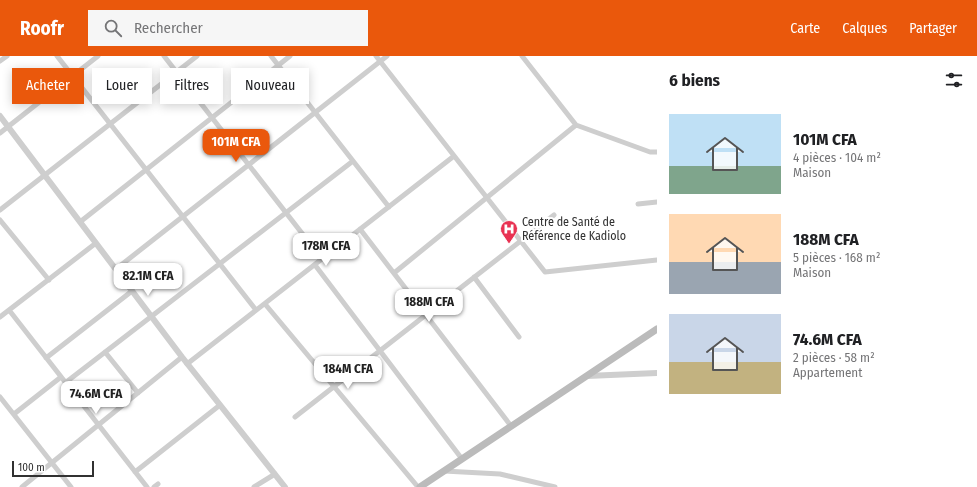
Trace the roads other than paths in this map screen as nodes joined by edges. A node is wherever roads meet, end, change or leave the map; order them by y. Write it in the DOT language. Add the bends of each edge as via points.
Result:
graph roads {
  1 [pos="7,56"];
  2 [pos="57,56"];
  3 [pos="98,56"];
  4 [pos="164,56"];
  5 [pos="197,56"];
  6 [pos="271,56"];
  7 [pos="290,56"];
  8 [pos="376,56"];
  9 [pos="387,56"];
  10 [pos="522,56"];
  11 [pos="0,61"];
  12 [pos="380,62"];
  13 [pos="278,65"];
  14 [pos="66,68"];
  15 [pos="82,68"];
  16 [pos="173,68"];
  17 [pos="181,68"];
  18 [pos="160,85"];
  19 [pos="84,91"];
  20 [pos="37,104"];
  21 [pos="201,104"];
  22 [pos="315,112"];
  23 [pos="0,116"];
  24 [pos="212,118"];
  25 [pos="110,124"];
  26 [pos="576,125"];
  27 [pos="8,127"];
  28 [pos="0,133"];
  29 [pos="657,152"];
  30 [pos="454,156"];
  31 [pos="353,161"];
  32 [pos="249,165"];
  33 [pos="146,170"];
  34 [pos="45,175"];
  35 [pos="487,198"];
  36 [pos="657,202"];
  37 [pos="638,204"];
  38 [pos="389,207"];
  39 [pos="0,210"];
  40 [pos="286,213"];
  41 [pos="554,215"];
  42 [pos="183,217"];
  43 [pos="0,220"];
  44 [pos="80,222"];
  45 [pos="360,229"];
  46 [pos="520,241"];
  47 [pos="96,243"];
  48 [pos="322,259"];
  49 [pos="657,260"];
  50 [pos="220,264"];
  51 [pos="315,265"];
  52 [pos="116,269"];
  53 [pos="394,273"];
  54 [pos="474,277"];
  55 [pos="49,280"];
  56 [pos="132,291"];
  57 [pos="265,304"];
  58 [pos="9,310"];
  59 [pos="256,310"];
  60 [pos="426,315"];
  61 [pos="151,316"];
  62 [pos="0,317"];
  63 [pos="657,329"];
  64 [pos="519,337"];
  65 [pos="380,350"];
  66 [pos="105,352"];
  67 [pos="182,357"];
  68 [pos="46,358"];
  69 [pos="187,364"];
  70 [pos="657,373"];
  71 [pos="586,376"];
  72 [pos="61,377"];
  73 [pos="65,383"];
  74 [pos="334,387"];
  75 [pos="138,392"];
  76 [pos="0,397"];
  77 [pos="220,405"];
  78 [pos="14,414"];
  79 [pos="295,417"];
  80 [pos="98,425"];
  81 [pos="511,426"];
  82 [pos="462,459"];
  83 [pos="52,462"];
  84 [pos="444,471"];
  85 [pos="135,472"];
  86 [pos="275,474"];
  87 [pos="22,487"];
  88 [pos="71,487"];
  89 [pos="147,487"];
  90 [pos="254,487"];
  91 [pos="285,487"];
  92 [pos="419,487"];
  93 [pos="555,487"];
  1 -- 11 [label="street"];
  2 -- 14 [label="street"];
  3 -- 15 [label="street"];
  4 -- 16 [label="street"];
  5 -- 17 [label="street"];
  6 -- 13 [label="street"];
  7 -- 13 [label="street"];
  8 -- 12 [label="street"];
  9 -- 12 [label="street"];
  10 -- 26 [label="street"];
  12 -- 22 [label="street"];
  12 -- 30 [label="street"];
  13 -- 22 [label="street"];
  13 -- 24 [label="street"];
  18 -- 25 [label="street"];
  19 -- 25 [label="street"];
  20 -- 27 [label="street"];
  21 -- 24 [label="street"];
  22 -- 31 [label="street"];
  22 -- 32 [label="street"];
  23 -- 27 [label="street"];
  24 -- 32 [label="street"];
  24 -- 33 [label="street"];
  25 -- 33 [label="street"];
  25 -- 34 [label="street"];
  26 -- 29 [label="street" via="650,152"];
  26 -- 35 [label="street"];
  27 -- 28 [label="street"];
  27 -- 34 [label="street"];
  30 -- 35 [label="street"];
  30 -- 38 [label="street"];
  31 -- 38 [label="street"];
  31 -- 40 [label="street"];
  32 -- 40 [label="street"];
  32 -- 42 [label="street"];
  33 -- 42 [label="street"];
  33 -- 44 [label="street"];
  34 -- 39 [label="street"];
  34 -- 44 [label="street"];
  35 -- 46 [label="street"];
  35 -- 53 [label="street"];
  36 -- 37 [label="street"];
  38 -- 45 [label="street"];
  40 -- 48 [label="street"];
  40 -- 50 [label="street"];
  41 -- 46 [label="street"];
  42 -- 50 [label="street"];
  42 -- 52 [label="street"];
  43 -- 55 [label="street"];
  44 -- 47 [label="street"];
  45 -- 48 [label="street"];
  45 -- 53 [label="street"];
  46 -- 49 [label="street" via="545,272"];
  46 -- 54 [label="street"];
  47 -- 52 [label="street"];
  47 -- 55 [label="street"];
  48 -- 51 [label="street"];
  50 -- 59 [label="street"];
  50 -- 61 [label="street"];
  51 -- 57 [label="street"];
  51 -- 65 [label="street"];
  52 -- 56 [label="street"];
  53 -- 60 [label="street"];
  54 -- 60 [label="street"];
  54 -- 64 [label="street"];
  55 -- 58 [label="street"];
  56 -- 61 [label="street"];
  56 -- 68 [label="street"];
  57 -- 59 [label="street"];
  57 -- 74 [label="street"];
  58 -- 62 [label="street"];
  58 -- 68 [label="street"];
  59 -- 69 [label="street"];
  60 -- 65 [label="street"];
  60 -- 81 [label="street"];
  61 -- 66 [label="street"];
  61 -- 67 [label="street"];
  63 -- 71 [label="main road"];
  65 -- 74 [label="street"];
  65 -- 82 [label="street"];
  66 -- 73 [label="street"];
  66 -- 75 [label="street"];
  67 -- 69 [label="street"];
  67 -- 75 [label="street"];
  68 -- 72 [label="street"];
  69 -- 77 [label="street"];
  70 -- 71 [label="street"];
  71 -- 81 [label="main road"];
  72 -- 73 [label="street"];
  72 -- 78 [label="street"];
  73 -- 80 [label="street"];
  74 -- 79 [label="street"];
  74 -- 92 [label="street"];
  75 -- 80 [label="street"];
  76 -- 78 [label="street"];
  77 -- 85 [label="street"];
  77 -- 86 [label="street"];
  78 -- 83 [label="street"];
  80 -- 83 [label="street"];
  80 -- 85 [label="street"];
  81 -- 82 [label="main road"];
  82 -- 84 [label="main road"];
  83 -- 87 [label="street"];
  83 -- 88 [label="street"];
  84 -- 92 [label="main road"];
  84 -- 93 [label="street" via="500,474"];
  85 -- 89 [label="street"];
  86 -- 90 [label="street"];
  86 -- 91 [label="street"];
}
